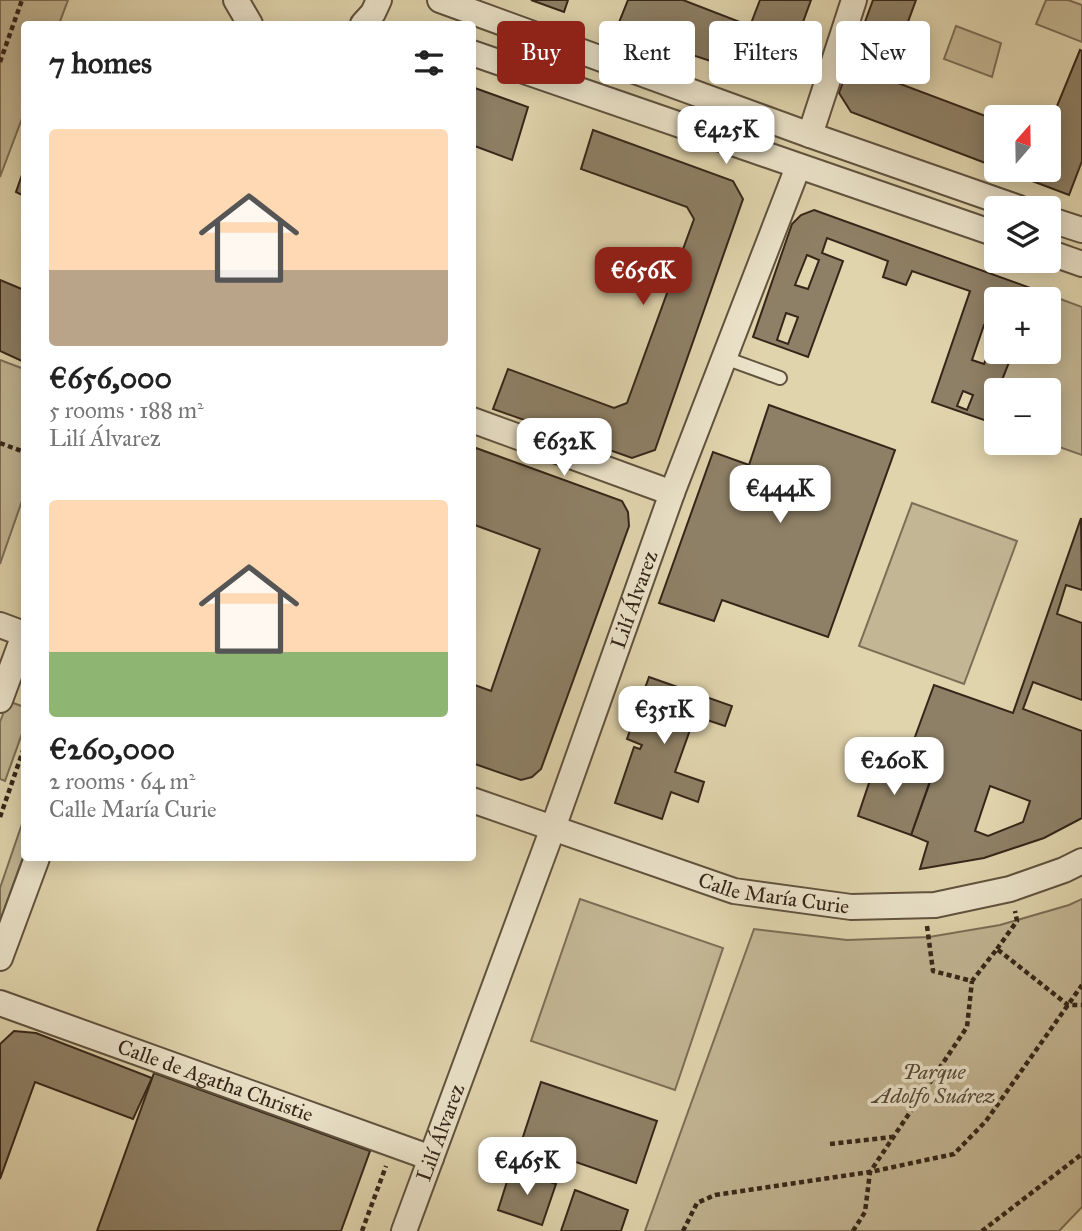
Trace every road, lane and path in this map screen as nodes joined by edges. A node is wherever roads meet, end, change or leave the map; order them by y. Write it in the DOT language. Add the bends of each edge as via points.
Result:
graph roads {
  1 [pos="22,0"];
  2 [pos="379,0"];
  3 [pos="440,0"];
  4 [pos="854,0"];
  5 [pos="366,21"];
  6 [pos="476,54"];
  7 [pos="0,62"];
  8 [pos="810,135"];
  9 [pos="798,167"];
  10 [pos="985,196"];
  11 [pos="1061,223"];
  12 [pos="984,230"];
  13 [pos="1082,230"];
  14 [pos="1061,257"];
  15 [pos="1082,264"];
  16 [pos="724,358"];
  17 [pos="780,378"];
  18 [pos="476,421"];
  19 [pos="0,443"];
  20 [pos="21,451"];
  21 [pos="672,493"];
  22 [pos="0,625"];
  23 [pos="21,634"];
  24 [pos="21,643"];
  25 [pos="0,700"];
  26 [pos="21,757"];
  27 [pos="476,801"];
  28 [pos="0,817"];
  29 [pos="553,828"];
  30 [pos="36,861"];
  31 [pos="1082,861"];
  32 [pos="1010,889"];
  33 [pos="924,907"];
  34 [pos="997,949"];
  35 [pos="0,958"];
  36 [pos="972,981"];
  37 [pos="1082,985"];
  38 [pos="0,1003"];
  39 [pos="1068,1005"];
  40 [pos="1082,1005"];
  41 [pos="892,1136"];
  42 [pos="830,1144"];
  43 [pos="394,1145"];
  44 [pos="1082,1154"];
  45 [pos="430,1158"];
  46 [pos="870,1172"];
  47 [pos="362,1231"];
  48 [pos="404,1231"];
  49 [pos="684,1231"];
  50 [pos="853,1231"];
  51 [pos="982,1231"];
  1 -- 7 [label="path"];
  2 -- 5 [label="street"];
  3 -- 8 [label="street"];
  4 -- 8 [label="street"];
  6 -- 9 [label="street"];
  8 -- 10 [label="street"];
  9 -- 12 [label="street"];
  9 -- 16 [label="street, Lilí Álvarez"];
  11 -- 13 [label="street"];
  14 -- 15 [label="street"];
  16 -- 17 [label="lane"];
  16 -- 21 [label="street, Lilí Álvarez"];
  18 -- 21 [label="street"];
  19 -- 20 [label="path"];
  21 -- 29 [label="street, Lilí Álvarez"];
  22 -- 23 [label="street"];
  24 -- 25 [label="street"];
  26 -- 28 [label="path"];
  27 -- 29 [label="street, Calle María Curie"];
  29 -- 33 [label="street, Calle María Curie" via="734,891 851,907"];
  29 -- 45 [label="street, Lilí Álvarez"];
  30 -- 35 [label="street"];
  31 -- 32 [label="street, Calle María Curie"];
  32 -- 33 [label="street, Calle María Curie"];
  32 -- 34 [label="path" via="1017,921"];
  33 -- 36 [label="path" via="933,971"];
  34 -- 36 [label="path"];
  34 -- 39 [label="path"];
  36 -- 41 [label="path" via="967,1027"];
  37 -- 39 [label="path"];
  38 -- 43 [label="street, Calle de Agatha Christie"];
  39 -- 40 [label="path"];
  39 -- 46 [label="path" via="986,1121 954,1154"];
  41 -- 42 [label="path"];
  41 -- 46 [label="path"];
  43 -- 45 [label="street, Calle de Agatha Christie"];
  43 -- 47 [label="path"];
  44 -- 51 [label="path"];
  45 -- 48 [label="street, Lilí Álvarez"];
  46 -- 49 [label="path" via="715,1195 697,1203"];
  46 -- 50 [label="path" via="866,1213"];
}
